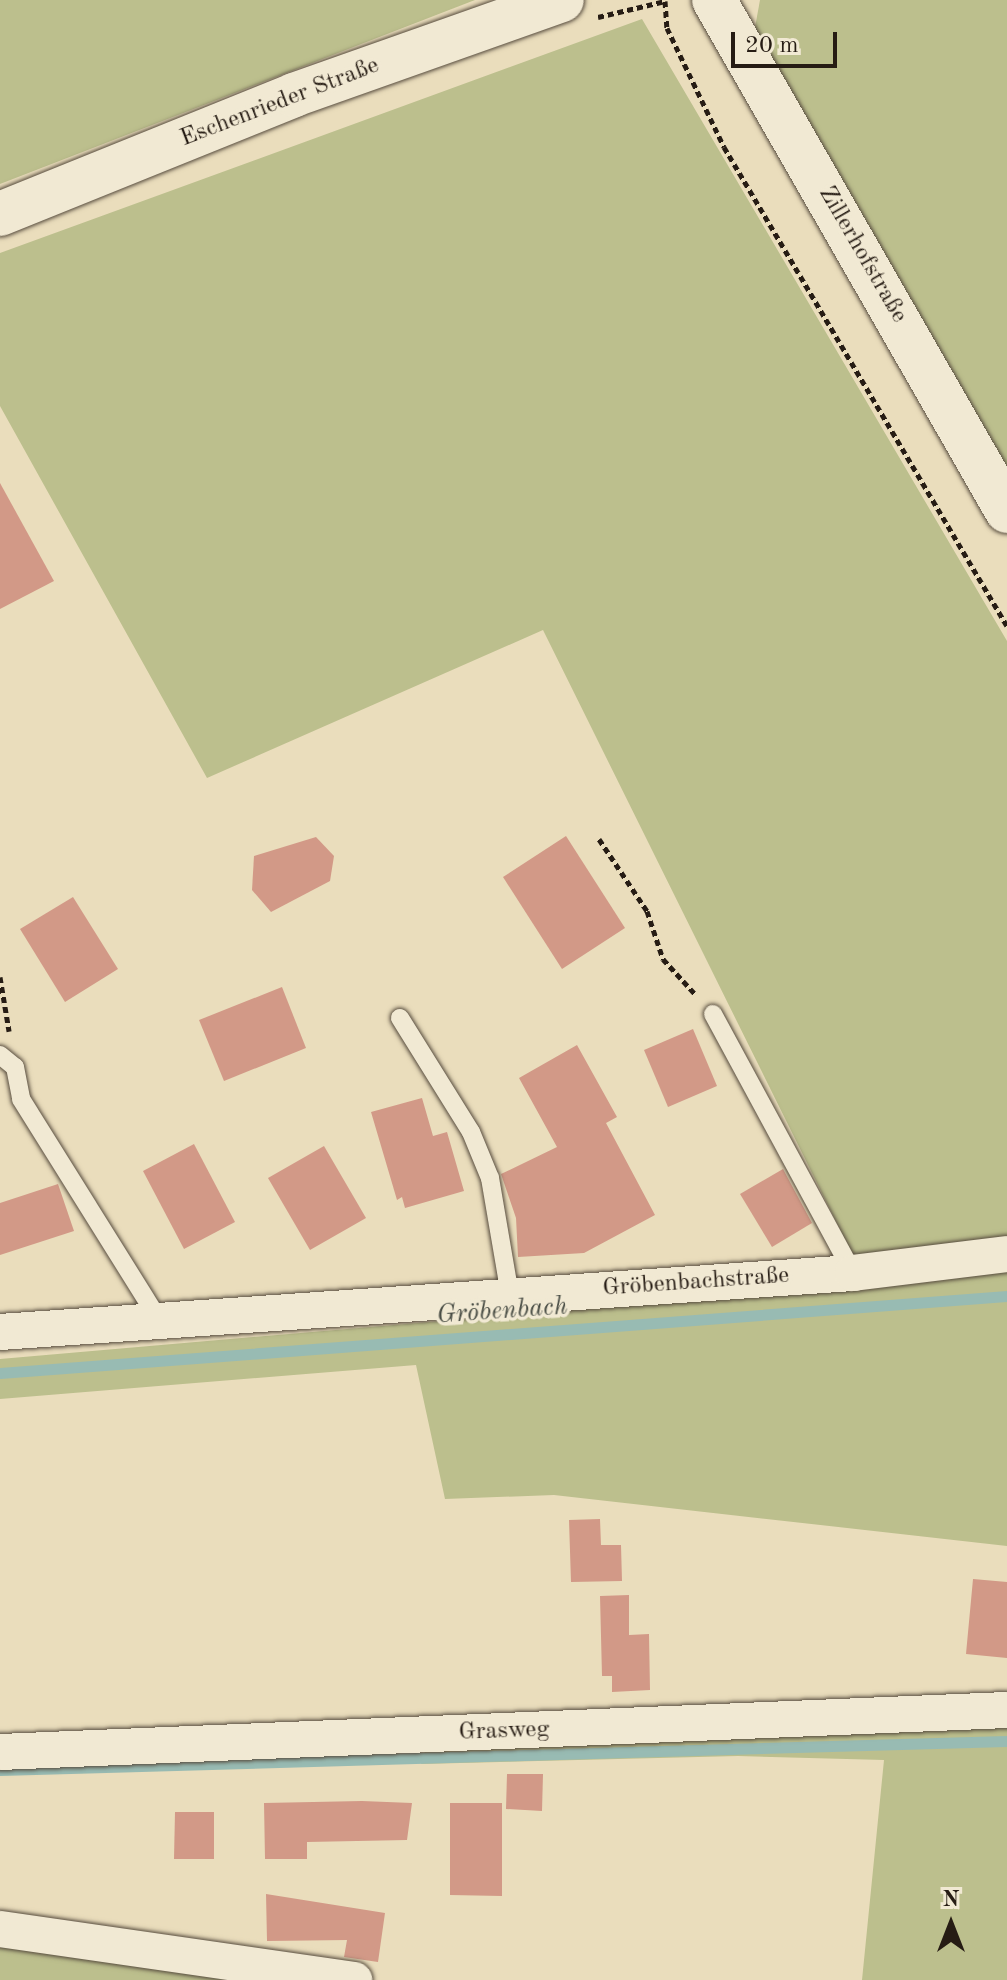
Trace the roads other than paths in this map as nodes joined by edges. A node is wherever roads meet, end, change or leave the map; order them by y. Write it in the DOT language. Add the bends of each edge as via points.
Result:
graph roads {
  1 [pos="714,0"];
  2 [pos="578,9"];
  3 [pos="0,214"];
  4 [pos="1007,511"];
  5 [pos="713,1014"];
  6 [pos="400,1018"];
  7 [pos="7,1061"];
  8 [pos="1007,1254"];
  9 [pos="853,1273"];
  10 [pos="510,1295"];
  11 [pos="158,1318"];
  12 [pos="0,1332"];
  13 [pos="1007,1710"];
  14 [pos="0,1752"];
  15 [pos="0,1929"];
  16 [pos="354,1980"];
  1 -- 4 [label="street, Zillerhofstraße"];
  2 -- 3 [label="street, Eschenrieder Straße" via="294,95"];
  5 -- 9 [label="lane"];
  6 -- 10 [label="lane" via="471,1132 490,1178"];
  7 -- 11 [label="lane" via="21,1099"];
  8 -- 9 [label="street, Gröbenbachstraße"];
  9 -- 10 [label="street, Gröbenbachstraße"];
  10 -- 11 [label="street, Gröbenbachstraße"];
  11 -- 12 [label="street, Gröbenbachstraße"];
  13 -- 14 [label="street, Grasweg"];
  15 -- 16 [label="street"];
}
